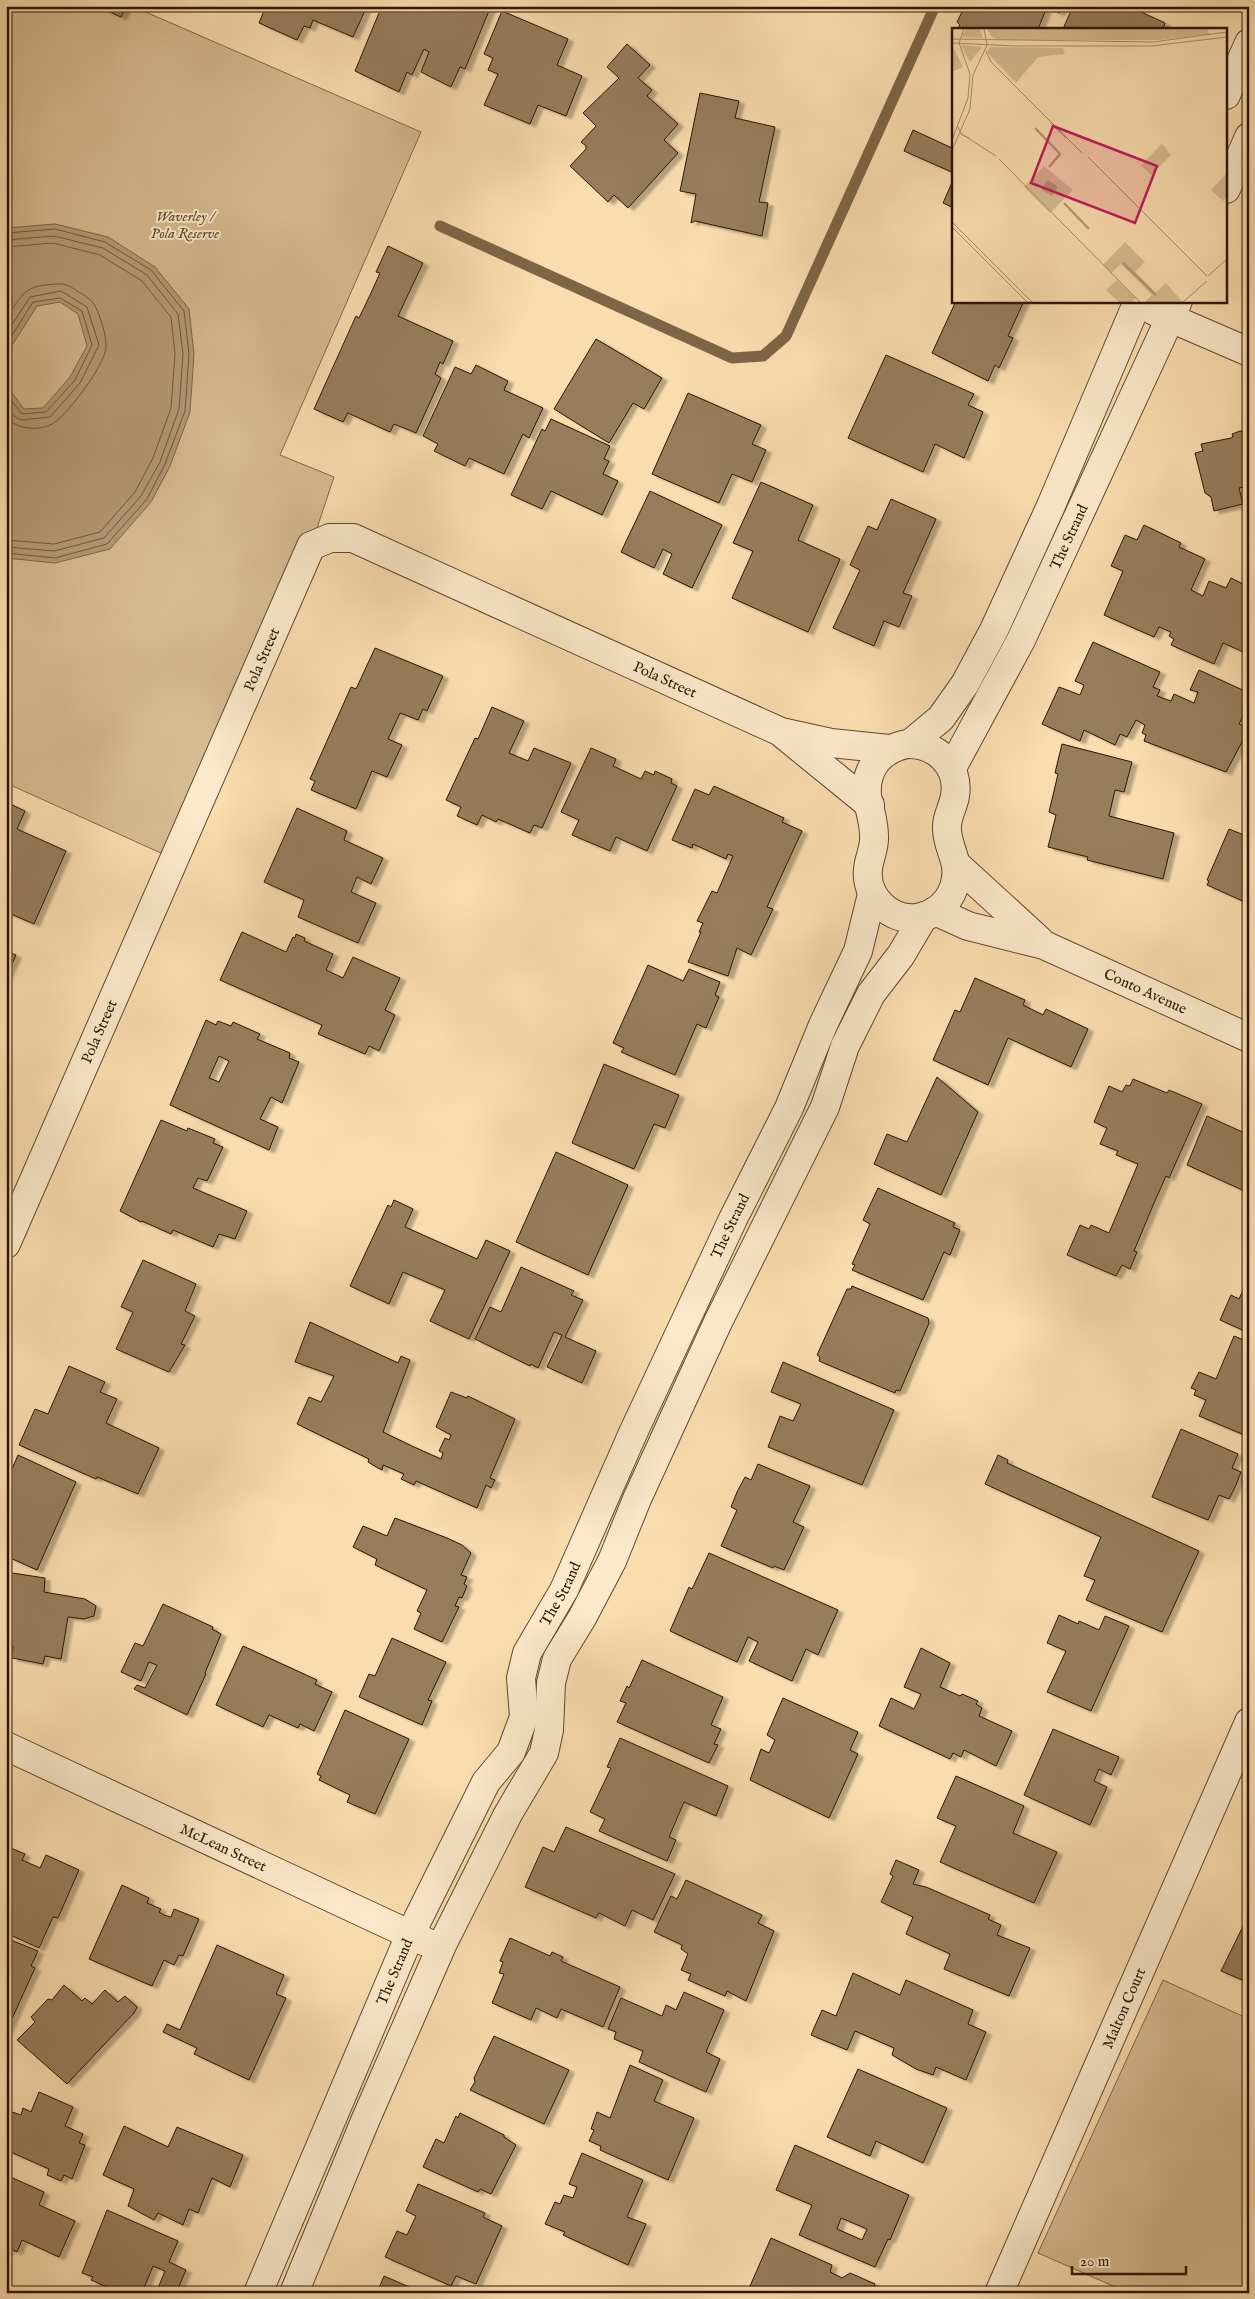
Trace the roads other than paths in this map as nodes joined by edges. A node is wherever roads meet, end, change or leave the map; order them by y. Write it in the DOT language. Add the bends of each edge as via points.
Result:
graph roads {
  1 [pos="1249,43"];
  2 [pos="1228,90"];
  3 [pos="1249,137"];
  4 [pos="1228,184"];
  5 [pos="1138,302"];
  6 [pos="1174,310"];
  7 [pos="1249,352"];
  8 [pos="781,732"];
  9 [pos="900,746"];
  10 [pos="952,768"];
  11 [pos="870,805"];
  12 [pos="956,864"];
  13 [pos="872,894"];
  14 [pos="929,914"];
  15 [pos="1044,944"];
  16 [pos="1249,1038"];
  17 [pos="6,1244"];
  18 [pos="1249,1722"];
  19 [pos="6,1746"];
  20 [pos="410,1935"];
  21 [pos="440,1949"];
  22 [pos="258,2293"];
  23 [pos="294,2293"];
  24 [pos="999,2293"];
  1 -- 2 [label="street"];
  3 -- 4 [label="street"];
  5 -- 6 [label="street"];
  5 -- 9 [label="street, The Strand" via="994,630 965,684 941,718"];
  6 -- 7 [label="street"];
  6 -- 10 [label="street, The Strand" via="1021,640"];
  8 -- 9 [label="street, Pola Street" via="830,744"];
  8 -- 11 [label="street, Pola Street"];
  8 -- 17 [label="street, Pola Street" via="353,538 330,538 311,546"];
  9 -- 10 [label="street, Pola Street" via="925,745"];
  9 -- 11 [label="street, The Strand" via="876,761 868,778"];
  10 -- 12 [label="street" via="955,795 947,831"];
  11 -- 13 [label="street, The Strand" via="875,837 867,876"];
  12 -- 14 [label="street, The Strand" via="956,882 949,899"];
  12 -- 15 [label="street, Conto Avenue"];
  13 -- 14 [label="street" via="892,913 909,918"];
  13 -- 20 [label="street, The Strand" via="858,950 789,1108 729,1228 564,1590 527,1653 521,1678 524,1717 511,1752 486,1782"];
  14 -- 15 [label="street, Conto Avenue"];
  14 -- 21 [label="street, The Strand" via="867,1003 845,1046 825,1107 718,1322 612,1561 557,1659 551,1683 549,1730 544,1753 508,1814"];
  15 -- 16 [label="street, Conto Avenue"];
  18 -- 24 [label="street, Malton Court"];
  19 -- 20 [label="street, McLean Street"];
  20 -- 21 [label="street, McLean Street"];
  20 -- 22 [label="street, The Strand"];
  21 -- 23 [label="street, The Strand"];
}
